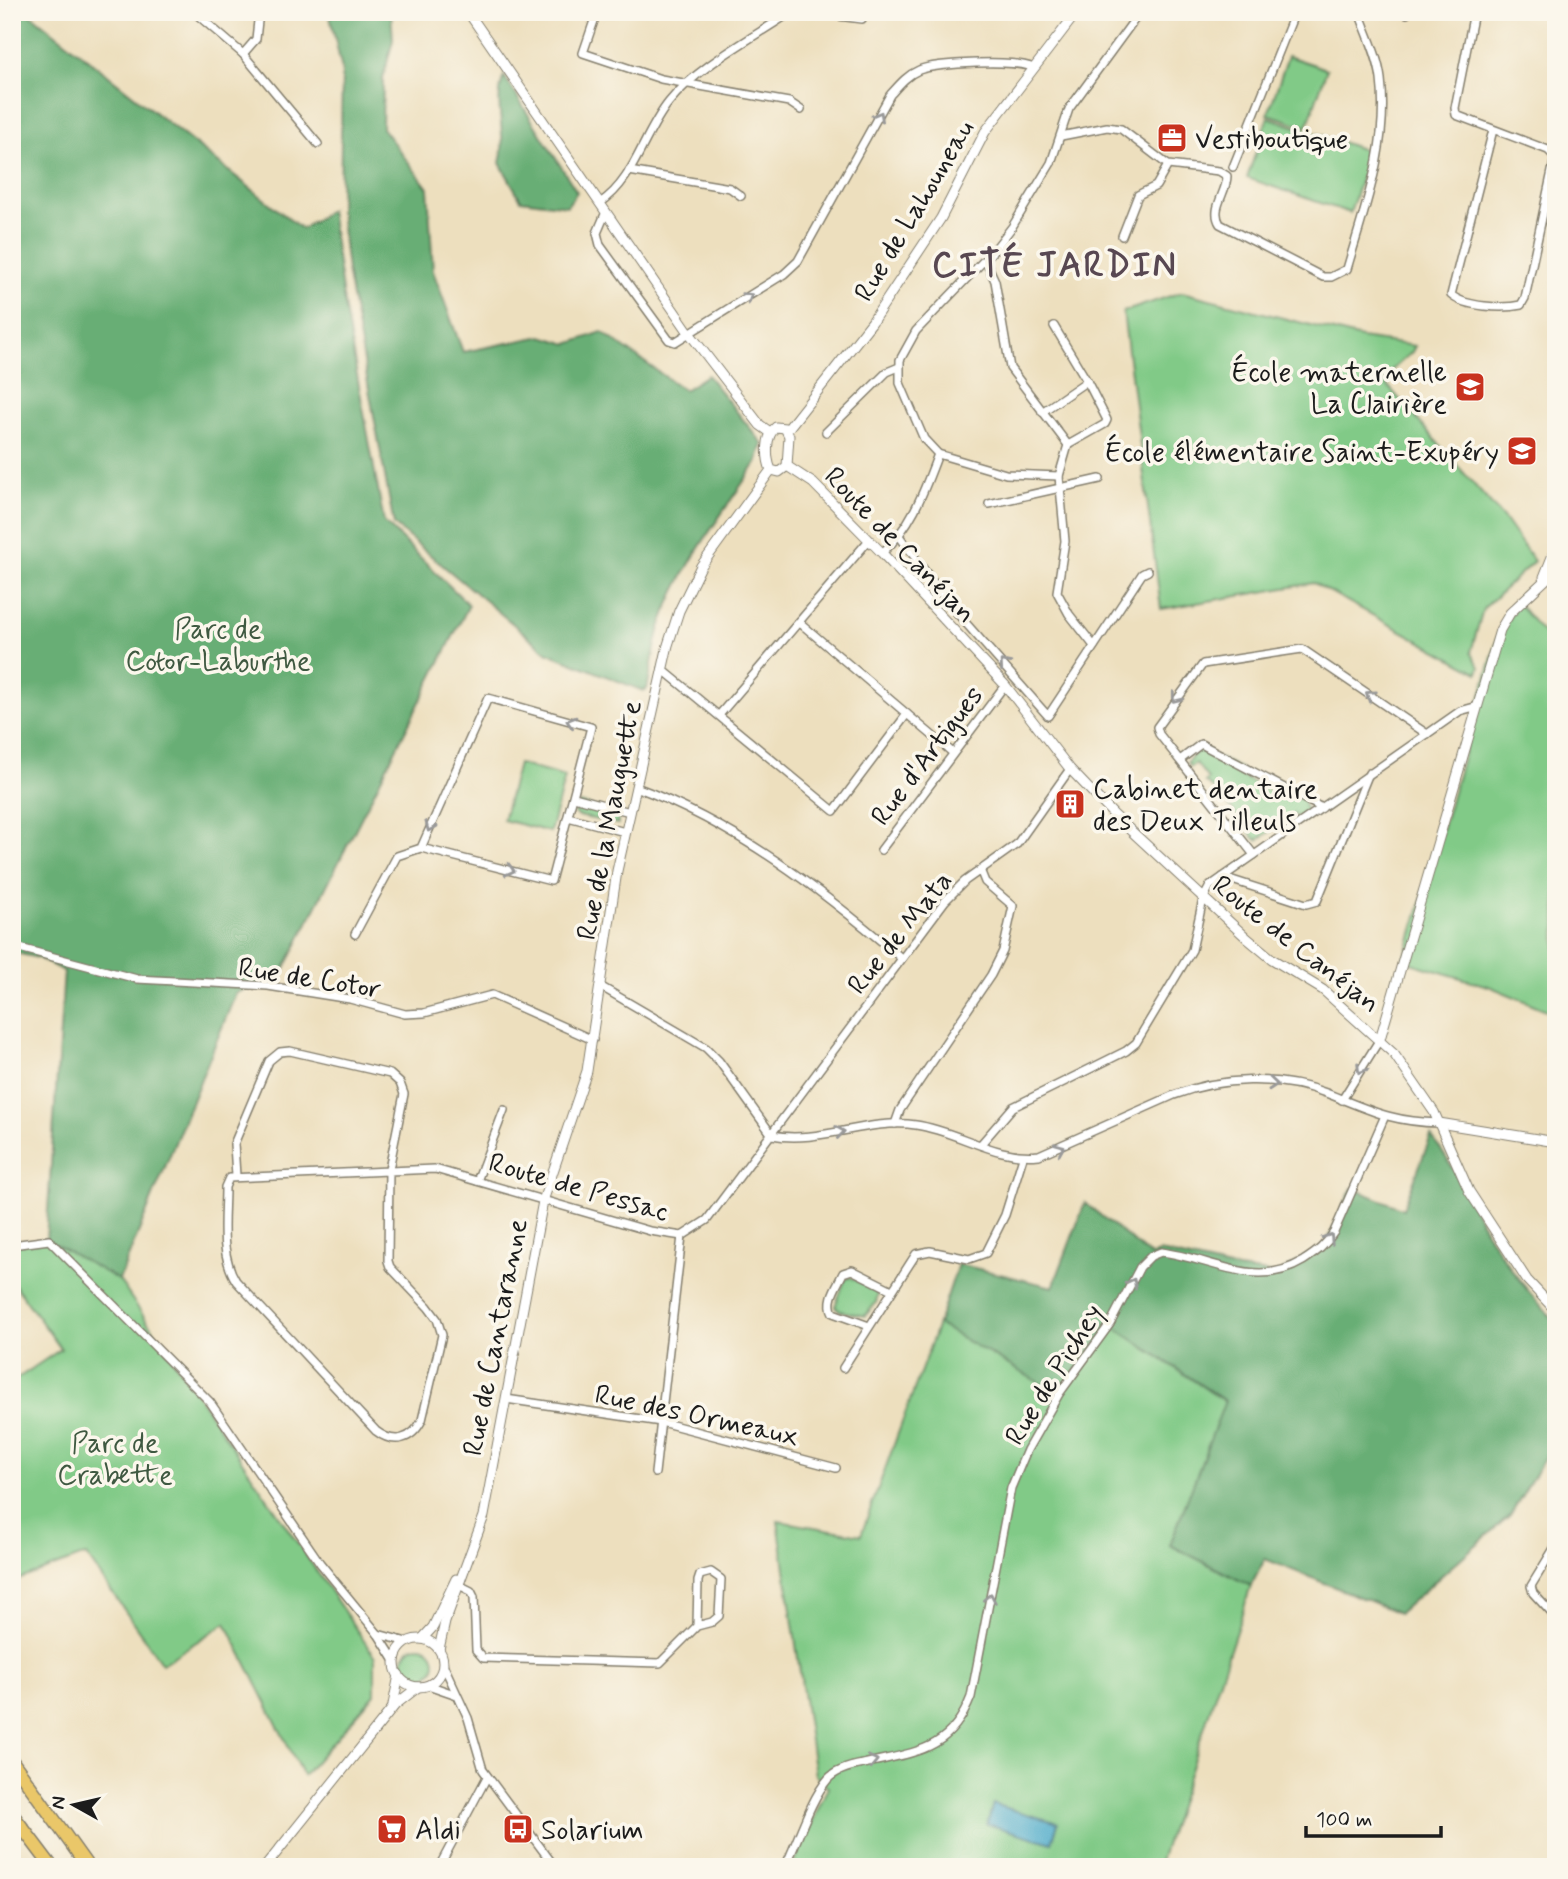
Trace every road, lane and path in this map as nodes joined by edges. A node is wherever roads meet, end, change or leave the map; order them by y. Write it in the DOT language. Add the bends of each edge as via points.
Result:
graph roads {
  1 [pos="194,12"];
  2 [pos="259,12"];
  3 [pos="468,12"];
  4 [pos="597,12"];
  5 [pos="791,12"];
  6 [pos="807,12"];
  7 [pos="867,12"];
  8 [pos="1077,12"];
  9 [pos="1140,12"];
  10 [pos="1295,12"];
  11 [pos="1359,12"];
  12 [pos="1474,12"];
  13 [pos="243,54"];
  14 [pos="1033,68"];
  15 [pos="688,82"];
  16 [pos="801,110"];
  17 [pos="1493,130"];
  18 [pos="1061,136"];
  19 [pos="318,144"];
  20 [pos="1168,165"];
  21 [pos="1233,167"];
  22 [pos="629,171"];
  23 [pos="741,196"];
  24 [pos="600,203"];
  25 [pos="606,212"];
  26 [pos="1122,236"];
  27 [pos="985,259"];
  28 [pos="1054,326"];
  29 [pos="690,334"];
  30 [pos="899,367"];
  31 [pos="1087,381"];
  32 [pos="1042,412"];
  33 [pos="787,430"];
  34 [pos="770,432"];
  35 [pos="826,432"];
  36 [pos="1068,445"];
  37 [pos="939,454"];
  38 [pos="787,466"];
  39 [pos="771,470"];
  40 [pos="1059,476"];
  41 [pos="1100,479"];
  42 [pos="1060,488"];
  43 [pos="989,503"];
  44 [pos="900,537"];
  45 [pos="869,540"];
  46 [pos="1556,547"];
  47 [pos="882,553"];
  48 [pos="1554,565"];
  49 [pos="1148,571"];
  50 [pos="799,622"];
  51 [pos="1094,646"];
  52 [pos="662,669"];
  53 [pos="1004,685"];
  54 [pos="1478,706"];
  55 [pos="720,714"];
  56 [pos="907,714"];
  57 [pos="1427,734"];
  58 [pos="953,753"];
  59 [pos="1180,760"];
  60 [pos="1070,769"];
  61 [pos="1370,772"];
  62 [pos="636,788"];
  63 [pos="574,797"];
  64 [pos="1322,808"];
  65 [pos="630,812"];
  66 [pos="568,817"];
  67 [pos="625,832"];
  68 [pos="421,848"];
  69 [pos="881,850"];
  70 [pos="1254,855"];
  71 [pos="981,872"];
  72 [pos="1223,877"];
  73 [pos="1203,899"];
  74 [pos="355,934"];
  75 [pos="12,946"];
  76 [pos="900,957"];
  77 [pos="600,986"];
  78 [pos="1380,1038"];
  79 [pos="593,1040"];
  80 [pos="1342,1100"];
  81 [pos="504,1110"];
  82 [pos="1384,1118"];
  83 [pos="1439,1123"];
  84 [pos="895,1124"];
  85 [pos="772,1135"];
  86 [pos="1556,1142"];
  87 [pos="981,1144"];
  88 [pos="1023,1157"];
  89 [pos="389,1169"];
  90 [pos="232,1177"];
  91 [pos="477,1181"];
  92 [pos="542,1201"];
  93 [pos="682,1236"];
  94 [pos="12,1245"];
  95 [pos="892,1290"];
  96 [pos="1556,1311"];
  97 [pos="869,1326"];
  98 [pos="843,1368"];
  99 [pos="506,1399"];
  100 [pos="661,1422"];
  101 [pos="836,1468"];
  102 [pos="655,1473"];
  103 [pos="1556,1545"];
  104 [pos="457,1584"];
  105 [pos="1556,1618"];
  106 [pos="697,1626"];
  107 [pos="378,1634"];
  108 [pos="422,1639"];
  109 [pos="407,1642"];
  110 [pos="439,1649"];
  111 [pos="395,1661"];
  112 [pos="443,1664"];
  113 [pos="399,1675"];
  114 [pos="423,1686"];
  115 [pos="457,1695"];
  116 [pos="389,1713"];
  117 [pos="12,1761"];
  118 [pos="487,1777"];
  119 [pos="12,1814"];
  120 [pos="52,1867"];
  121 [pos="88,1867"];
  122 [pos="265,1867"];
  123 [pos="439,1867"];
  124 [pos="555,1867"];
  125 [pos="785,1867"];
  1 -- 13 [label="street"];
  2 -- 13 [label="street" via="256,39"];
  3 -- 24 [label="street"];
  4 -- 15 [label="street" via="583,53 661,79"];
  5 -- 15 [label="street"];
  6 -- 7 [label="street" via="862,19"];
  8 -- 14 [label="street, Rue de Lahouneau"];
  9 -- 18 [label="street" via="1069,109"];
  10 -- 21 [label="street"];
  11 -- 20 [label="street" via="1381,79 1382,125 1375,173 1347,269 1323,277 1220,224 1216,218 1227,176"];
  12 -- 17 [label="street" via="1455,108 1460,118"];
  13 -- 19 [label="street"];
  29 -- 14 [label="street, one-way" via="798,261 891,95 907,77 933,66"];
  14 -- 33 [label="street, Rue de Lahouneau" via="985,132 941,218 892,293"];
  15 -- 16 [label="street" via="789,102"];
  15 -- 22 [label="street" via="668,103"];
  17 -- 17 [label="street" via="1548,150 1555,157 1525,298 1512,307 1458,301 1451,295"];
  18 -- 20 [label="street" via="1107,127 1121,129"];
  18 -- 27 [label="street" via="1031,198"];
  20 -- 26 [label="street" via="1156,186 1138,195"];
  22 -- 23 [label="street" via="730,188"];
  22 -- 24 [label="street" via="616,192"];
  24 -- 25 [label="street"];
  25 -- 29 [label="street"];
  25 -- 29 [label="street" via="597,233 600,245 668,340 674,342"];
  27 -- 30 [label="street" via="907,342"];
  27 -- 32 [label="street" via="996,281 1010,368"];
  28 -- 31 [label="street"];
  29 -- 34 [label="street"];
  30 -- 35 [label="street" via="887,372"];
  30 -- 37 [label="street" via="900,383 924,439"];
  31 -- 32 [label="street"];
  31 -- 36 [label="street" via="1107,420"];
  32 -- 36 [label="street"];
  33 -- 34 [label="street" via="776,427"];
  33 -- 38 [label="street"];
  34 -- 39 [label="street"];
  36 -- 40 [label="street"];
  37 -- 40 [label="street" via="1006,474"];
  37 -- 44 [label="street"];
  38 -- 39 [label="street" via="782,472"];
  38 -- 45 [label="street, Route de Canéjan" via="813,483"];
  39 -- 52 [label="street, Rue de la Mauguette" via="694,580 679,611"];
  40 -- 42 [label="street"];
  41 -- 42 [label="street"];
  42 -- 43 [label="street"];
  42 -- 51 [label="street" via="1065,541 1057,592"];
  44 -- 47 [label="street"];
  51 -- 44 [label="street, one-way" via="1048,716 949,604"];
  45 -- 47 [label="street, Route de Canéjan"];
  45 -- 50 [label="street"];
  46 -- 48 [label="street"];
  47 -- 53 [label="street, Route de Canéjan"];
  48 -- 54 [label="street" via="1500,630"];
  49 -- 51 [label="street"];
  50 -- 55 [label="street"];
  50 -- 56 [label="street"];
  52 -- 55 [label="street"];
  52 -- 62 [label="street, Rue de la Mauguette"];
  53 -- 58 [label="street, Rue d'Artigues"];
  53 -- 60 [label="street, Route de Canéjan"];
  54 -- 57 [label="street" via="1466,708"];
  54 -- 78 [label="street"];
  55 -- 56 [label="street" via="834,811"];
  56 -- 58 [label="street"];
  57 -- 59 [label="street, one-way" via="1296,648 1203,664 1157,727"];
  57 -- 61 [label="street"];
  58 -- 69 [label="street, Rue d'Artigues"];
  59 -- 64 [label="street" via="1200,744"];
  59 -- 70 [label="street"];
  60 -- 71 [label="street, Rue de Mata" via="1023,837"];
  60 -- 73 [label="street, Route de Canéjan"];
  61 -- 64 [label="street"];
  61 -- 72 [label="street" via="1317,901 1306,904"];
  62 -- 65 [label="street, Rue de la Mauguette"];
  62 -- 76 [label="street" via="719,823 773,857"];
  63 -- 65 [label="street"];
  63 -- 66 [label="street"];
  63 -- 68 [label="street, one-way" via="591,727 488,698"];
  64 -- 70 [label="street"];
  65 -- 67 [label="street, Rue de la Mauguette"];
  66 -- 67 [label="street"];
  68 -- 66 [label="street, one-way" via="551,881"];
  67 -- 77 [label="street, Rue de la Mauguette"];
  68 -- 74 [label="street" via="397,856"];
  70 -- 72 [label="street"];
  71 -- 76 [label="street, Rue de Mata" via="945,901"];
  71 -- 84 [label="street" via="985,882 1013,906 1003,951"];
  72 -- 73 [label="street"];
  73 -- 78 [label="street, Route de Canéjan" via="1272,959 1324,990"];
  73 -- 87 [label="street" via="1192,950 1136,1043 1013,1107"];
  75 -- 79 [label="street, Rue de Cotor" via="137,979 268,986 350,999 405,1014 492,995"];
  76 -- 85 [label="street, Rue de Mata"];
  77 -- 79 [label="street, Rue de la Mauguette"];
  77 -- 85 [label="street" via="706,1048"];
  78 -- 80 [label="street, one-way"];
  78 -- 83 [label="street, Route de Canéjan"];
  79 -- 92 [label="street, Rue de la Mauguette" via="582,1089"];
  80 -- 82 [label="street"];
  88 -- 80 [label="street, one-way" via="1054,1151 1174,1095 1214,1082 1288,1085"];
  81 -- 91 [label="street"];
  82 -- 83 [label="street"];
  125 -- 82 [label="street, Rue de Pichey, one-way" via="829,1777 849,1767 929,1747 951,1734 962,1720 971,1697 1011,1488 1043,1420 1110,1324 1140,1267 1161,1252 1265,1275 1288,1270 1325,1246"];
  83 -- 86 [label="street"];
  83 -- 96 [label="street, Route de Canéjan" via="1469,1191 1527,1280"];
  85 -- 84 [label="street, one-way" via="792,1139"];
  84 -- 87 [label="street" via="944,1131"];
  85 -- 93 [label="street, Route de Pessac" via="707,1220"];
  87 -- 88 [label="street"];
  88 -- 95 [label="street" via="1005,1215 986,1253 968,1259 923,1250"];
  89 -- 90 [label="street, Route de Pessac"];
  89 -- 90 [label="street" via="404,1094 397,1079 290,1051 269,1061 234,1144"];
  89 -- 90 [label="street" via="390,1267 437,1318 442,1335 422,1420 413,1434 396,1439 376,1431 236,1281 225,1247 225,1187"];
  89 -- 91 [label="street, Route de Pessac" via="435,1170"];
  91 -- 92 [label="street, Route de Pessac"];
  92 -- 93 [label="street, Route de Pessac"];
  92 -- 99 [label="street, Rue de Cantaranne"];
  93 -- 100 [label="street"];
  94 -- 107 [label="street" via="46,1238 210,1402 320,1563"];
  95 -- 97 [label="street"];
  95 -- 97 [label="street" via="852,1270 843,1273 830,1310"];
  97 -- 98 [label="street"];
  99 -- 100 [label="street, Rue des Ormeaux"];
  99 -- 104 [label="street, Rue de Cantaranne" via="490,1482"];
  100 -- 101 [label="street, Rue des Ormeaux"];
  100 -- 102 [label="street"];
  103 -- 105 [label="street" via="1531,1590"];
  104 -- 106 [label="street" via="474,1597 476,1650 483,1658 656,1664"];
  104 -- 108 [label="street, Rue de Cantaranne"];
  104 -- 110 [label="street, Rue de Cantaranne"];
  106 -- 106 [label="street" via="700,1575 716,1573 721,1579 719,1616"];
  107 -- 109 [label="street"];
  107 -- 111 [label="street"];
  108 -- 109 [label="street"];
  108 -- 110 [label="street"];
  109 -- 111 [label="street"];
  110 -- 112 [label="street"];
  111 -- 113 [label="street"];
  112 -- 114 [label="street" via="439,1677"];
  112 -- 115 [label="street"];
  113 -- 114 [label="street" via="407,1683"];
  113 -- 116 [label="street"];
  114 -- 115 [label="street"];
  114 -- 116 [label="street"];
  115 -- 118 [label="street"];
  116 -- 122 [label="street"];
  117 -- 121 [label="highway"];
  118 -- 123 [label="street"];
  118 -- 124 [label="street"];
  119 -- 120 [label="highway"];
}
